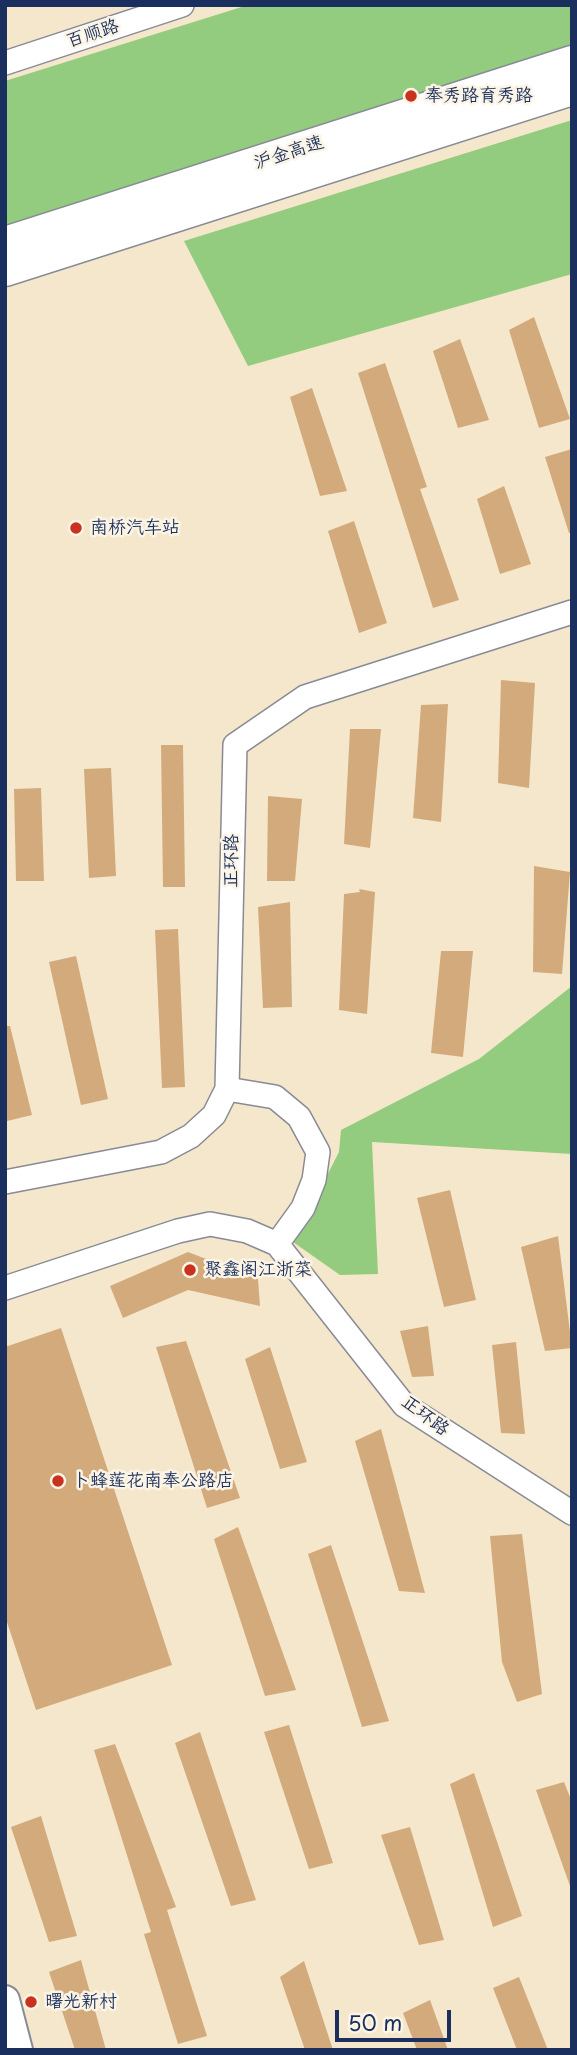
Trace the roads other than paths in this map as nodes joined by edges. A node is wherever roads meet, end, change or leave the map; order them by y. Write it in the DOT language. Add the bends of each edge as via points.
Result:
graph roads {
  1 [pos="182,5"];
  2 [pos="572,62"];
  3 [pos="5,63"];
  4 [pos="572,75"];
  5 [pos="572,89"];
  6 [pos="5,243"];
  7 [pos="5,258"];
  8 [pos="5,270"];
  9 [pos="572,612"];
  10 [pos="228,1089"];
  11 [pos="5,1182"];
  12 [pos="277,1244"];
  13 [pos="5,1288"];
  14 [pos="572,1513"];
  15 [pos="5,2000"];
  16 [pos="18,2050"];
  1 -- 3 [label="street, 百顺路"];
  2 -- 6 [label="highway, 沪金高速"];
  4 -- 7 [label="street"];
  5 -- 8 [label="highway, 沪金高速"];
  9 -- 10 [label="street, 正环路" via="305,696 235,746"];
  10 -- 11 [label="street" via="214,1115 191,1136 161,1152"];
  10 -- 12 [label="street" via="275,1097 299,1117 318,1152 303,1208"];
  12 -- 13 [label="street, 正环路" via="247,1231 210,1224"];
  12 -- 14 [label="street, 正环路" via="404,1405"];
  15 -- 16 [label="main road"];
}
